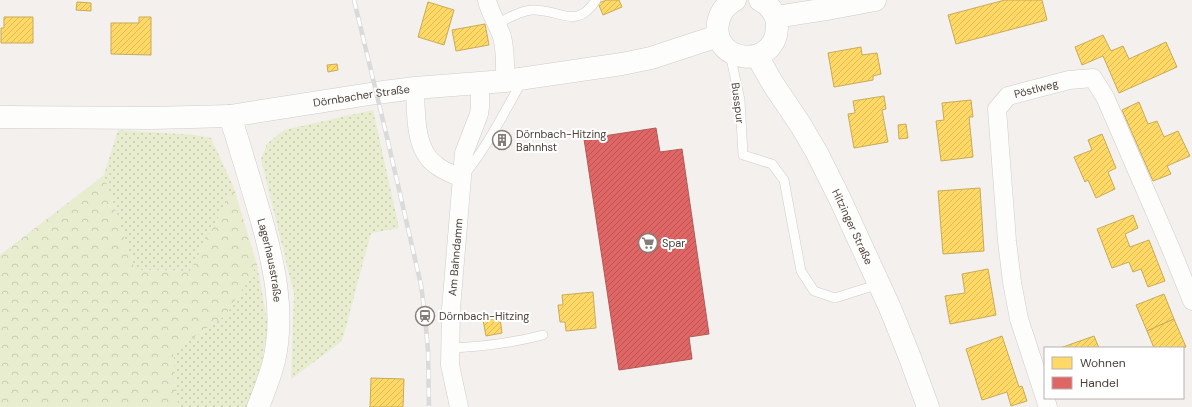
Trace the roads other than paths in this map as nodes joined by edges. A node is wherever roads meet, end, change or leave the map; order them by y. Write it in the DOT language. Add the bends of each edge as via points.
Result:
graph roads {
  1 [pos="487,0"];
  2 [pos="596,0"];
  3 [pos="735,0"];
  4 [pos="760,0"];
  5 [pos="872,0"];
  6 [pos="776,17"];
  7 [pos="497,24"];
  8 [pos="724,44"];
  9 [pos="757,56"];
  10 [pos="514,80"];
  11 [pos="480,84"];
  12 [pos="415,88"];
  13 [pos="230,116"];
  14 [pos="0,117"];
  15 [pos="461,178"];
  16 [pos="879,284"];
  17 [pos="1192,301"];
  18 [pos="543,335"];
  19 [pos="449,348"];
  20 [pos="1044,395"];
  21 [pos="258,407"];
  22 [pos="459,407"];
  23 [pos="928,407"];
  1 -- 7 [label="street"];
  2 -- 7 [label="lane" via="587,12 574,18 531,10"];
  3 -- 8 [label="street" via="727,4 719,15 717,29"];
  4 -- 6 [label="street"];
  5 -- 6 [label="street"];
  6 -- 9 [label="street" via="776,36 765,52"];
  7 -- 10 [label="street"];
  8 -- 9 [label="street" via="743,57"];
  8 -- 10 [label="street, Dörnbacher Straße" via="622,64"];
  8 -- 16 [label="lane, Busspur" via="740,100 743,155 772,164 784,180 801,271 814,291 835,298"];
  9 -- 16 [label="street, Hitzinger Straße" via="817,153"];
  10 -- 11 [label="street, Dörnbacher Straße"];
  10 -- 15 [label="lane" via="486,144"];
  11 -- 12 [label="street, Dörnbacher Straße"];
  11 -- 15 [label="street, Am Bahndamm" via="480,107 466,146"];
  12 -- 13 [label="street, Dörnbacher Straße"];
  12 -- 15 [label="street" via="417,128 426,154 435,165"];
  13 -- 14 [label="street, Dörnbacher Straße"];
  13 -- 21 [label="street, Lagerhausstraße" via="270,253 276,285 276,349 270,376"];
  15 -- 19 [label="street, Am Bahndamm"];
  16 -- 23 [label="street, Hitzinger Straße"];
  17 -- 20 [label="street, Pöstlweg" via="1105,97 1093,78 1069,80 1008,96 997,109 1007,241 1019,319"];
  18 -- 19 [label="lane" via="490,346"];
  19 -- 22 [label="street, Am Bahndamm"];
}
